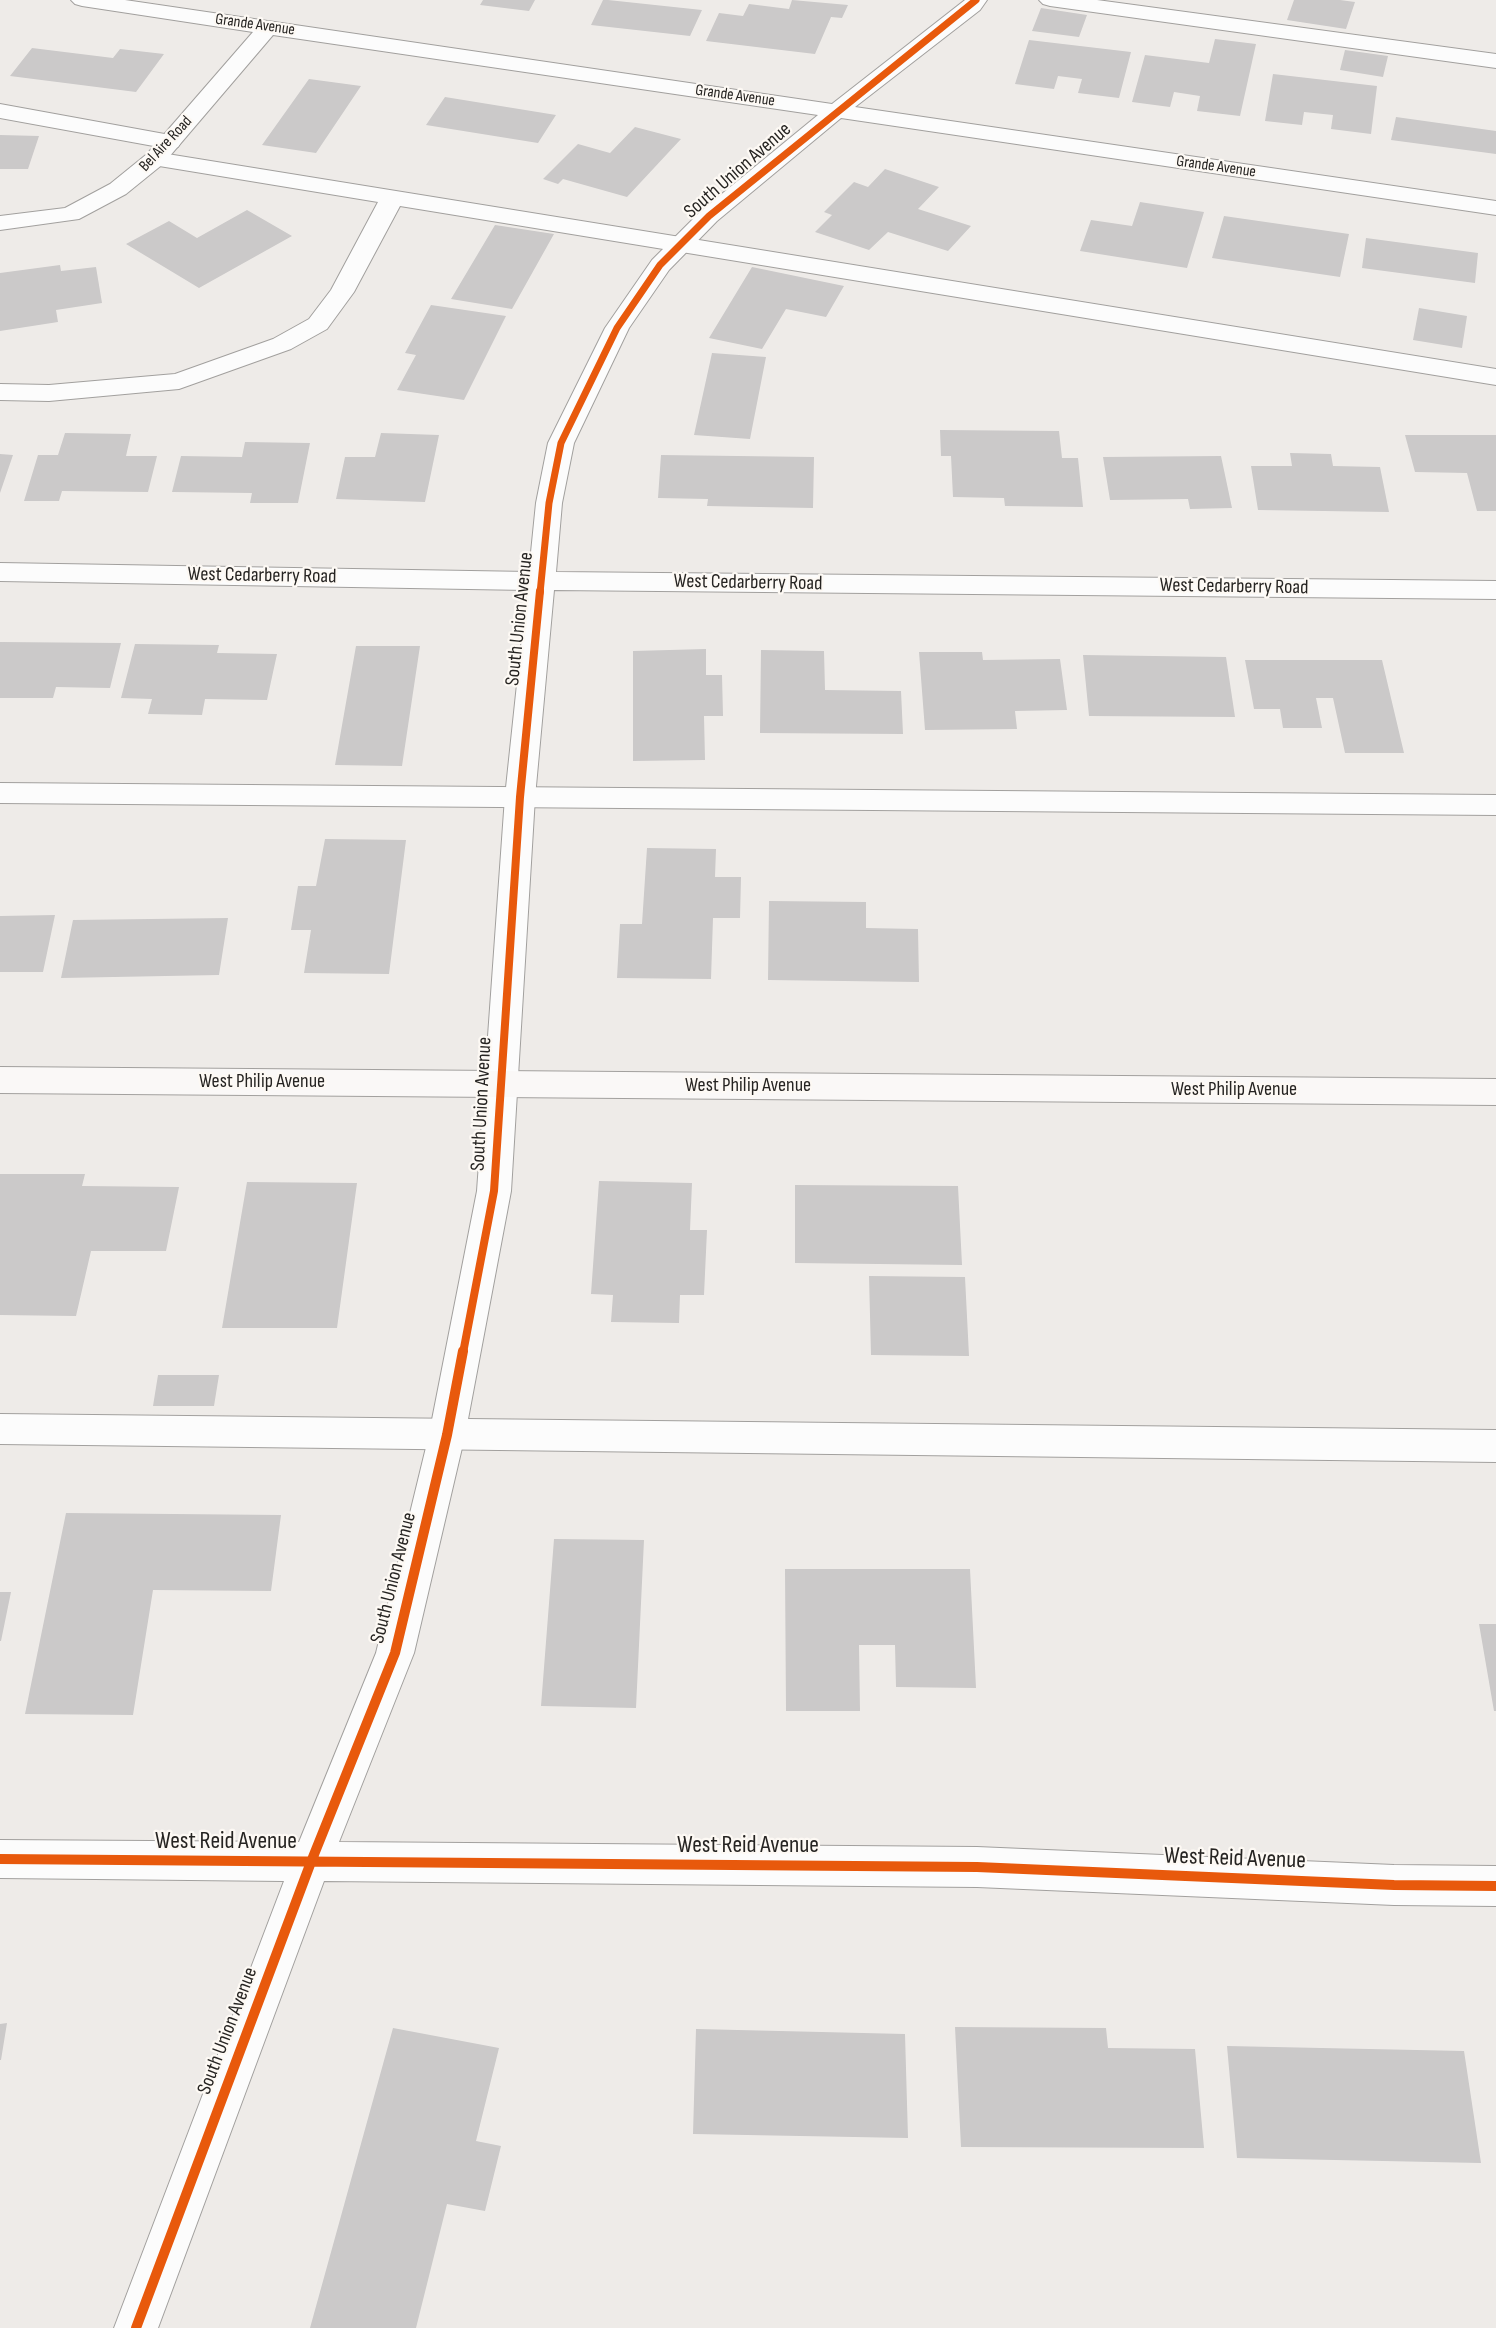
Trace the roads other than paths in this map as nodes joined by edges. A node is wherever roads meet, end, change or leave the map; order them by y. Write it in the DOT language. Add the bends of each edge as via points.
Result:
graph roads {
  1 [pos="82,0"];
  2 [pos="975,0"];
  3 [pos="1050,0"];
  4 [pos="268,27"];
  5 [pos="1496,61"];
  6 [pos="0,111"];
  7 [pos="836,111"];
  8 [pos="163,150"];
  9 [pos="392,198"];
  10 [pos="1496,208"];
  11 [pos="0,223"];
  12 [pos="679,246"];
  13 [pos="1496,377"];
  14 [pos="0,392"];
  15 [pos="0,572"];
  16 [pos="542,580"];
  17 [pos="1496,590"];
  18 [pos="0,793"];
  19 [pos="520,797"];
  20 [pos="1496,805"];
  21 [pos="0,1080"];
  22 [pos="500,1084"];
  23 [pos="1496,1092"];
  24 [pos="0,1430"];
  25 [pos="447,1435"];
  26 [pos="1496,1446"];
  27 [pos="0,1859"];
  28 [pos="311,1862"];
  29 [pos="1496,1886"];
  30 [pos="136,2328"];
  1 -- 4 [label="street, Grande Avenue"];
  2 -- 7 [label="street, South Union Avenue"];
  3 -- 5 [label="street"];
  4 -- 7 [label="street, Grande Avenue"];
  4 -- 8 [label="street, Bel Aire Road"];
  6 -- 8 [label="street"];
  7 -- 10 [label="street, Grande Avenue"];
  7 -- 12 [label="street, South Union Avenue" via="709,216"];
  8 -- 9 [label="street"];
  8 -- 11 [label="street, Bel Aire Road" via="118,189 71,214"];
  9 -- 12 [label="street"];
  9 -- 14 [label="street" via="342,292 318,324 282,344 179,381 49,393"];
  12 -- 13 [label="street"];
  12 -- 16 [label="street, South Union Avenue" via="660,265 616,328 561,443 549,503"];
  15 -- 16 [label="street, West Cedarberry Road"];
  16 -- 17 [label="street, West Cedarberry Road"];
  16 -- 19 [label="street, South Union Avenue"];
  18 -- 19 [label="street"];
  19 -- 20 [label="street"];
  19 -- 22 [label="street, South Union Avenue"];
  21 -- 22 [label="main road, West Philip Avenue"];
  22 -- 23 [label="main road, West Philip Avenue"];
  22 -- 25 [label="street, South Union Avenue" via="495,1191"];
  24 -- 25 [label="street"];
  25 -- 26 [label="street"];
  25 -- 28 [label="street, South Union Avenue" via="395,1653"];
  27 -- 28 [label="street, West Reid Avenue"];
  28 -- 29 [label="street, West Reid Avenue" via="977,1867"];
  28 -- 30 [label="street, South Union Avenue"];
}
